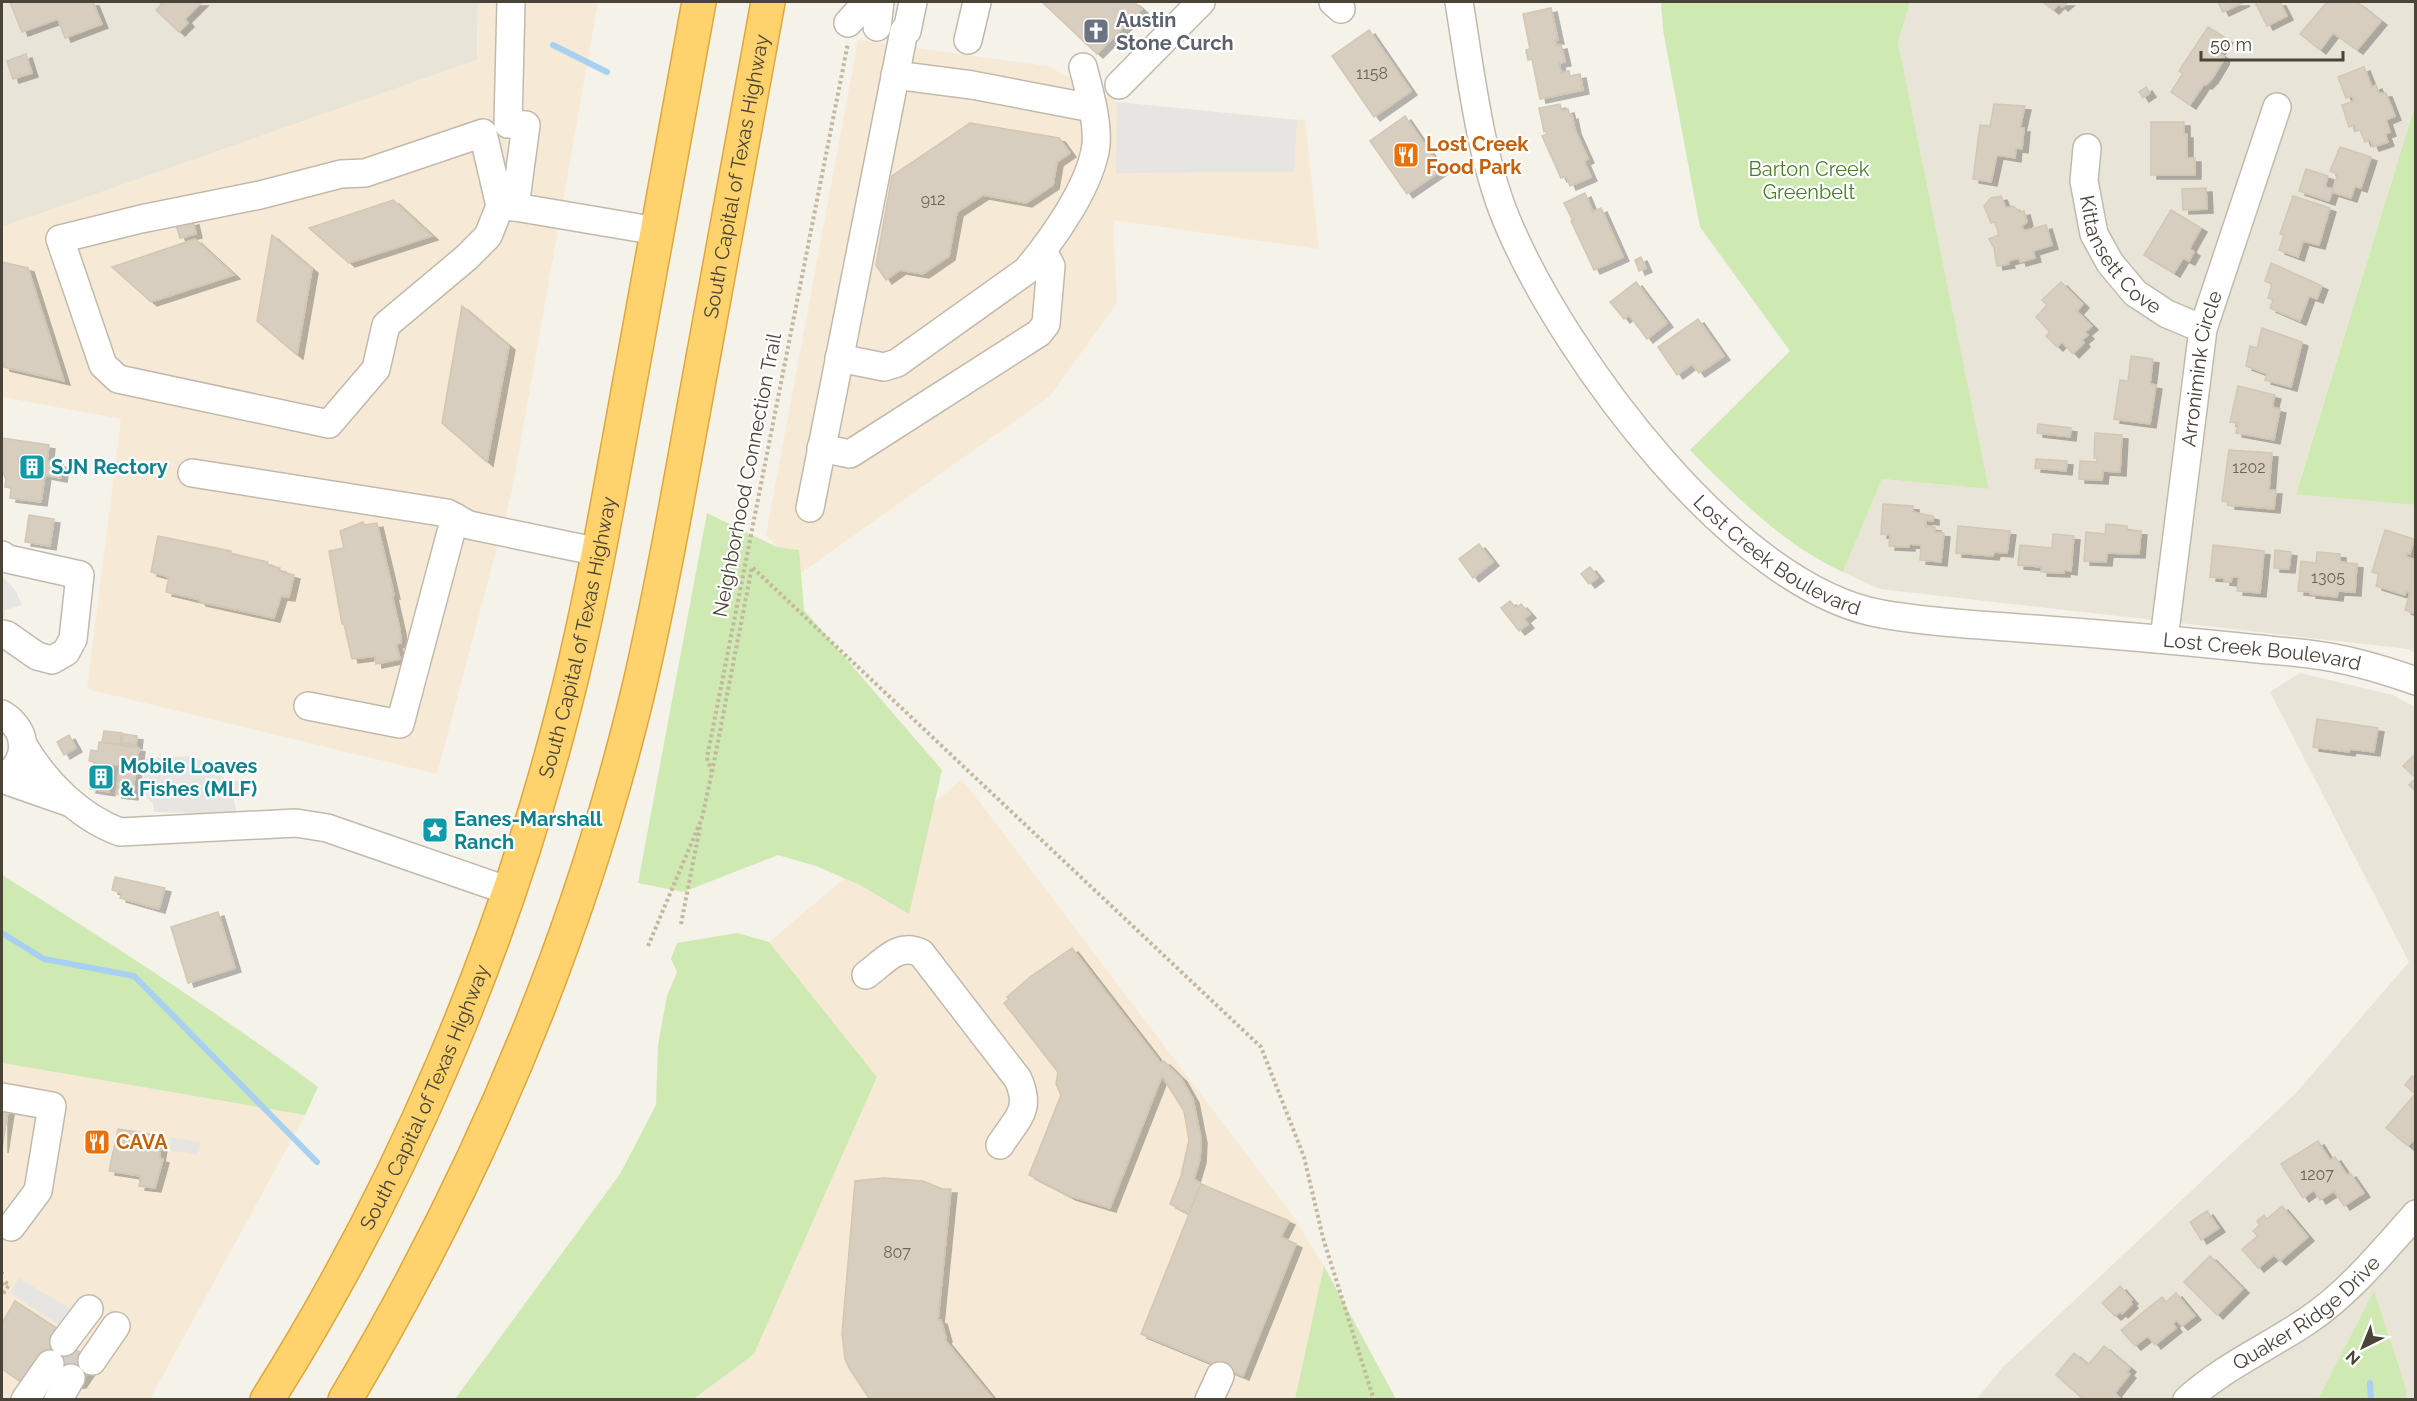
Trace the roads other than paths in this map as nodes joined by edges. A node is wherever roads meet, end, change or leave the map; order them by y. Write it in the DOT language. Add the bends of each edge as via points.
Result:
graph roads {
  1 [pos="511,2"];
  2 [pos="699,2"];
  3 [pos="768,2"];
  4 [pos="912,2"];
  5 [pos="976,2"];
  6 [pos="1201,2"];
  7 [pos="1459,2"];
  8 [pos="876,19"];
  9 [pos="968,40"];
  10 [pos="1083,67"];
  11 [pos="895,75"];
  12 [pos="1119,85"];
  13 [pos="1092,108"];
  14 [pos="2277,108"];
  15 [pos="496,128"];
  16 [pos="2087,148"];
  17 [pos="508,206"];
  18 [pos="657,231"];
  19 [pos="1042,251"];
  20 [pos="2203,329"];
  21 [pos="839,358"];
  22 [pos="821,448"];
  23 [pos="192,473"];
  24 [pos="810,508"];
  25 [pos="455,517"];
  26 [pos="598,552"];
  27 [pos="2,555"];
  28 [pos="2,634"];
  29 [pos="2164,639"];
  30 [pos="2415,681"];
  31 [pos="308,706"];
  32 [pos="2,714"];
  33 [pos="23,745"];
  34 [pos="2,779"];
  35 [pos="72,803"];
  36 [pos="509,891"];
  37 [pos="866,975"];
  38 [pos="2,1097"];
  39 [pos="1000,1145"];
  40 [pos="2415,1214"];
  41 [pos="5,1233"];
  42 [pos="102,1318"];
  43 [pos="70,1369"];
  44 [pos="25,1400"];
  45 [pos="35,1400"];
  46 [pos="46,1400"];
  47 [pos="267,1400"];
  48 [pos="345,1400"];
  49 [pos="2187,1400"];
  1 -- 15 [label="street"];
  2 -- 18 [label="highway, South Capital of Texas Highway"];
  3 -- 48 [label="highway, South Capital of Texas Highway" via="662,581 602,821 546,987 492,1118 448,1213"];
  4 -- 8 [label="street"];
  5 -- 9 [label="street"];
  6 -- 12 [label="street"];
  7 -- 29 [label="street, Lost Creek Boulevard" via="1488,158 1509,227 1586,363 1647,442 1727,527 1798,581 1835,602 1877,614"];
  8 -- 11 [label="street"];
  10 -- 13 [label="street"];
  11 -- 13 [label="street"];
  11 -- 21 [label="street"];
  13 -- 19 [label="street" via="1096,144 1091,167"];
  14 -- 20 [label="street, Arronimink Circle"];
  15 -- 17 [label="street"];
  15 -- 17 [label="street" via="526,125"];
  15 -- 17 [label="street" via="365,173 341,174 60,239 103,365 118,380 329,424 376,369 386,325 466,258 488,236"];
  16 -- 20 [label="street, Kittansett Cove" via="2084,181 2094,234 2110,263 2135,293 2167,314"];
  17 -- 18 [label="street"];
  18 -- 26 [label="highway, South Capital of Texas Highway"];
  19 -- 21 [label="street" via="1026,271 897,363 884,367"];
  19 -- 22 [label="street" via="1051,266 1046,324 1039,333 850,454"];
  20 -- 29 [label="street, Arronimink Circle"];
  21 -- 22 [label="street"];
  22 -- 24 [label="street"];
  23 -- 25 [label="street"];
  25 -- 26 [label="street" via="469,525"];
  25 -- 31 [label="street" via="400,723"];
  26 -- 36 [label="highway, South Capital of Texas Highway" via="555,741"];
  27 -- 28 [label="street" via="80,574 73,639 66,652 52,660 37,656"];
  29 -- 30 [label="street, Lost Creek Boulevard" via="2336,658"];
  32 -- 33 [label="street" via="17,727"];
  33 -- 34 [label="street" via="18,765"];
  33 -- 35 [label="street" via="34,764"];
  34 -- 35 [label="street"];
  35 -- 36 [label="street" via="120,832 296,823 327,828"];
  36 -- 47 [label="highway, South Capital of Texas Highway" via="465,1008 409,1138 341,1273"];
  37 -- 39 [label="street" via="899,950 910,948 921,953 1018,1079 1024,1093 1024,1107"];
  38 -- 41 [label="street" via="52,1106 38,1191"];
  40 -- 49 [label="street, Quaker Ridge Drive" via="2372,1265 2308,1321 2208,1381"];
  42 -- 43 [label="street"];
  43 -- 44 [label="street"];
  43 -- 45 [label="street"];
  43 -- 46 [label="street"];
}
